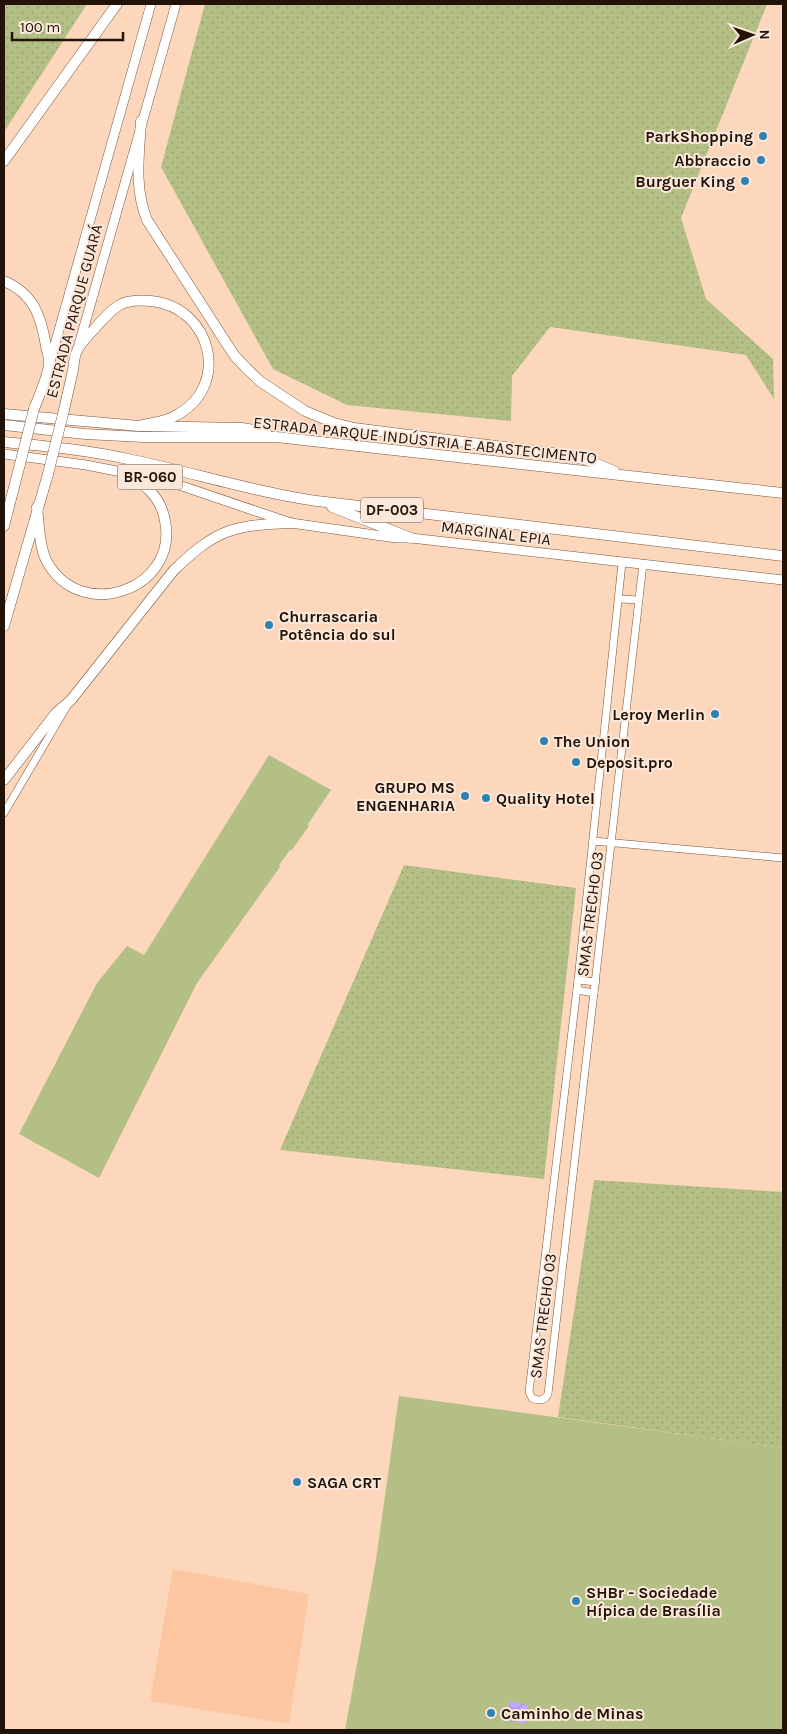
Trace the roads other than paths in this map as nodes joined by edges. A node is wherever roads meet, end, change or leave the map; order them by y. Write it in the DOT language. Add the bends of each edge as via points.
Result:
graph roads {
  1 [pos="117,4"];
  2 [pos="151,4"];
  3 [pos="176,4"];
  4 [pos="141,121"];
  5 [pos="4,161"];
  6 [pos="4,281"];
  7 [pos="77,350"];
  8 [pos="49,364"];
  9 [pos="4,414"];
  10 [pos="4,425"];
  11 [pos="139,426"];
  12 [pos="276,436"];
  13 [pos="4,442"];
  14 [pos="4,454"];
  15 [pos="166,467"];
  16 [pos="125,472"];
  17 [pos="629,477"];
  18 [pos="783,494"];
  19 [pos="317,501"];
  20 [pos="38,507"];
  21 [pos="291,523"];
  22 [pos="4,526"];
  23 [pos="411,538"];
  24 [pos="783,556"];
  25 [pos="622,562"];
  26 [pos="642,564"];
  27 [pos="783,580"];
  28 [pos="620,598"];
  29 [pos="639,600"];
  30 [pos="4,626"];
  31 [pos="71,700"];
  32 [pos="4,780"];
  33 [pos="4,814"];
  34 [pos="592,841"];
  35 [pos="612,843"];
  36 [pos="783,858"];
  37 [pos="578,980"];
  38 [pos="596,982"];
  39 [pos="577,990"];
  40 [pos="594,993"];
  1 -- 5 [label="highway"];
  2 -- 8 [label="main road, ESTRADA PARQUE GUARÁ"];
  3 -- 4 [label="main road, ESTRADA PARQUE GUARÁ"];
  4 -- 7 [label="main road, ESTRADA PARQUE GUARÁ"];
  4 -- 17 [label="highway" via="139,187 147,220 234,355 261,382 305,411 334,423 560,454 587,460"];
  6 -- 8 [label="highway" via="27,296 36,307 42,322"];
  7 -- 11 [label="highway" via="110,312 131,302 156,301 173,306 200,330 208,349 209,367 197,398 174,418"];
  7 -- 20 [label="highway, ESTRADA PARQUE GUARÁ, bridge"];
  8 -- 22 [label="highway, ESTRADA PARQUE GUARÁ, bridge"];
  9 -- 11 [label="highway"];
  10 -- 12 [label="highway, ESTRADA PARQUE INDÚSTRIA E ABASTECIMENTO" via="143,437"];
  11 -- 12 [label="highway" via="242,428"];
  12 -- 17 [label="highway, ESTRADA PARQUE INDÚSTRIA E ABASTECIMENTO"];
  13 -- 15 [label="highway, DF-003" via="85,451"];
  14 -- 16 [label="main road, MARGINAL EPIA / BR-060"];
  15 -- 16 [label="highway"];
  15 -- 19 [label="highway, DF-003" via="252,490"];
  16 -- 20 [label="highway" via="155,497 166,526 166,541 160,558 147,577 133,586 111,594 92,594 78,591 58,577 45,558"];
  16 -- 21 [label="main road, MARGINAL EPIA / BR-060" via="168,481"];
  17 -- 18 [label="highway, ESTRADA PARQUE INDÚSTRIA E ABASTECIMENTO"];
  19 -- 23 [label="highway"];
  19 -- 24 [label="highway, DF-003"];
  20 -- 30 [label="highway, ESTRADA PARQUE GUARÁ"];
  21 -- 23 [label="main road, MARGINAL EPIA / BR-060"];
  21 -- 31 [label="highway" via="233,529 193,552 174,570"];
  23 -- 25 [label="main road, MARGINAL EPIA"];
  25 -- 26 [label="main road, MARGINAL EPIA"];
  25 -- 28 [label="street, SMAS TRECHO 03"];
  26 -- 27 [label="main road, MARGINAL EPIA"];
  26 -- 29 [label="street, SMAS TRECHO 03"];
  28 -- 29 [label="street"];
  28 -- 34 [label="street, SMAS TRECHO 03"];
  29 -- 35 [label="street, SMAS TRECHO 03"];
  31 -- 32 [label="highway" via="56,713"];
  31 -- 33 [label="street"];
  34 -- 35 [label="street"];
  34 -- 37 [label="street, SMAS TRECHO 03"];
  35 -- 36 [label="street"];
  35 -- 38 [label="street, SMAS TRECHO 03"];
  37 -- 38 [label="street"];
  37 -- 39 [label="street, SMAS TRECHO 03"];
  38 -- 40 [label="street, SMAS TRECHO 03"];
  39 -- 40 [label="street"];
  39 -- 40 [label="street, SMAS TRECHO 03" via="529,1392 535,1400 544,1399 548,1394"];
}
